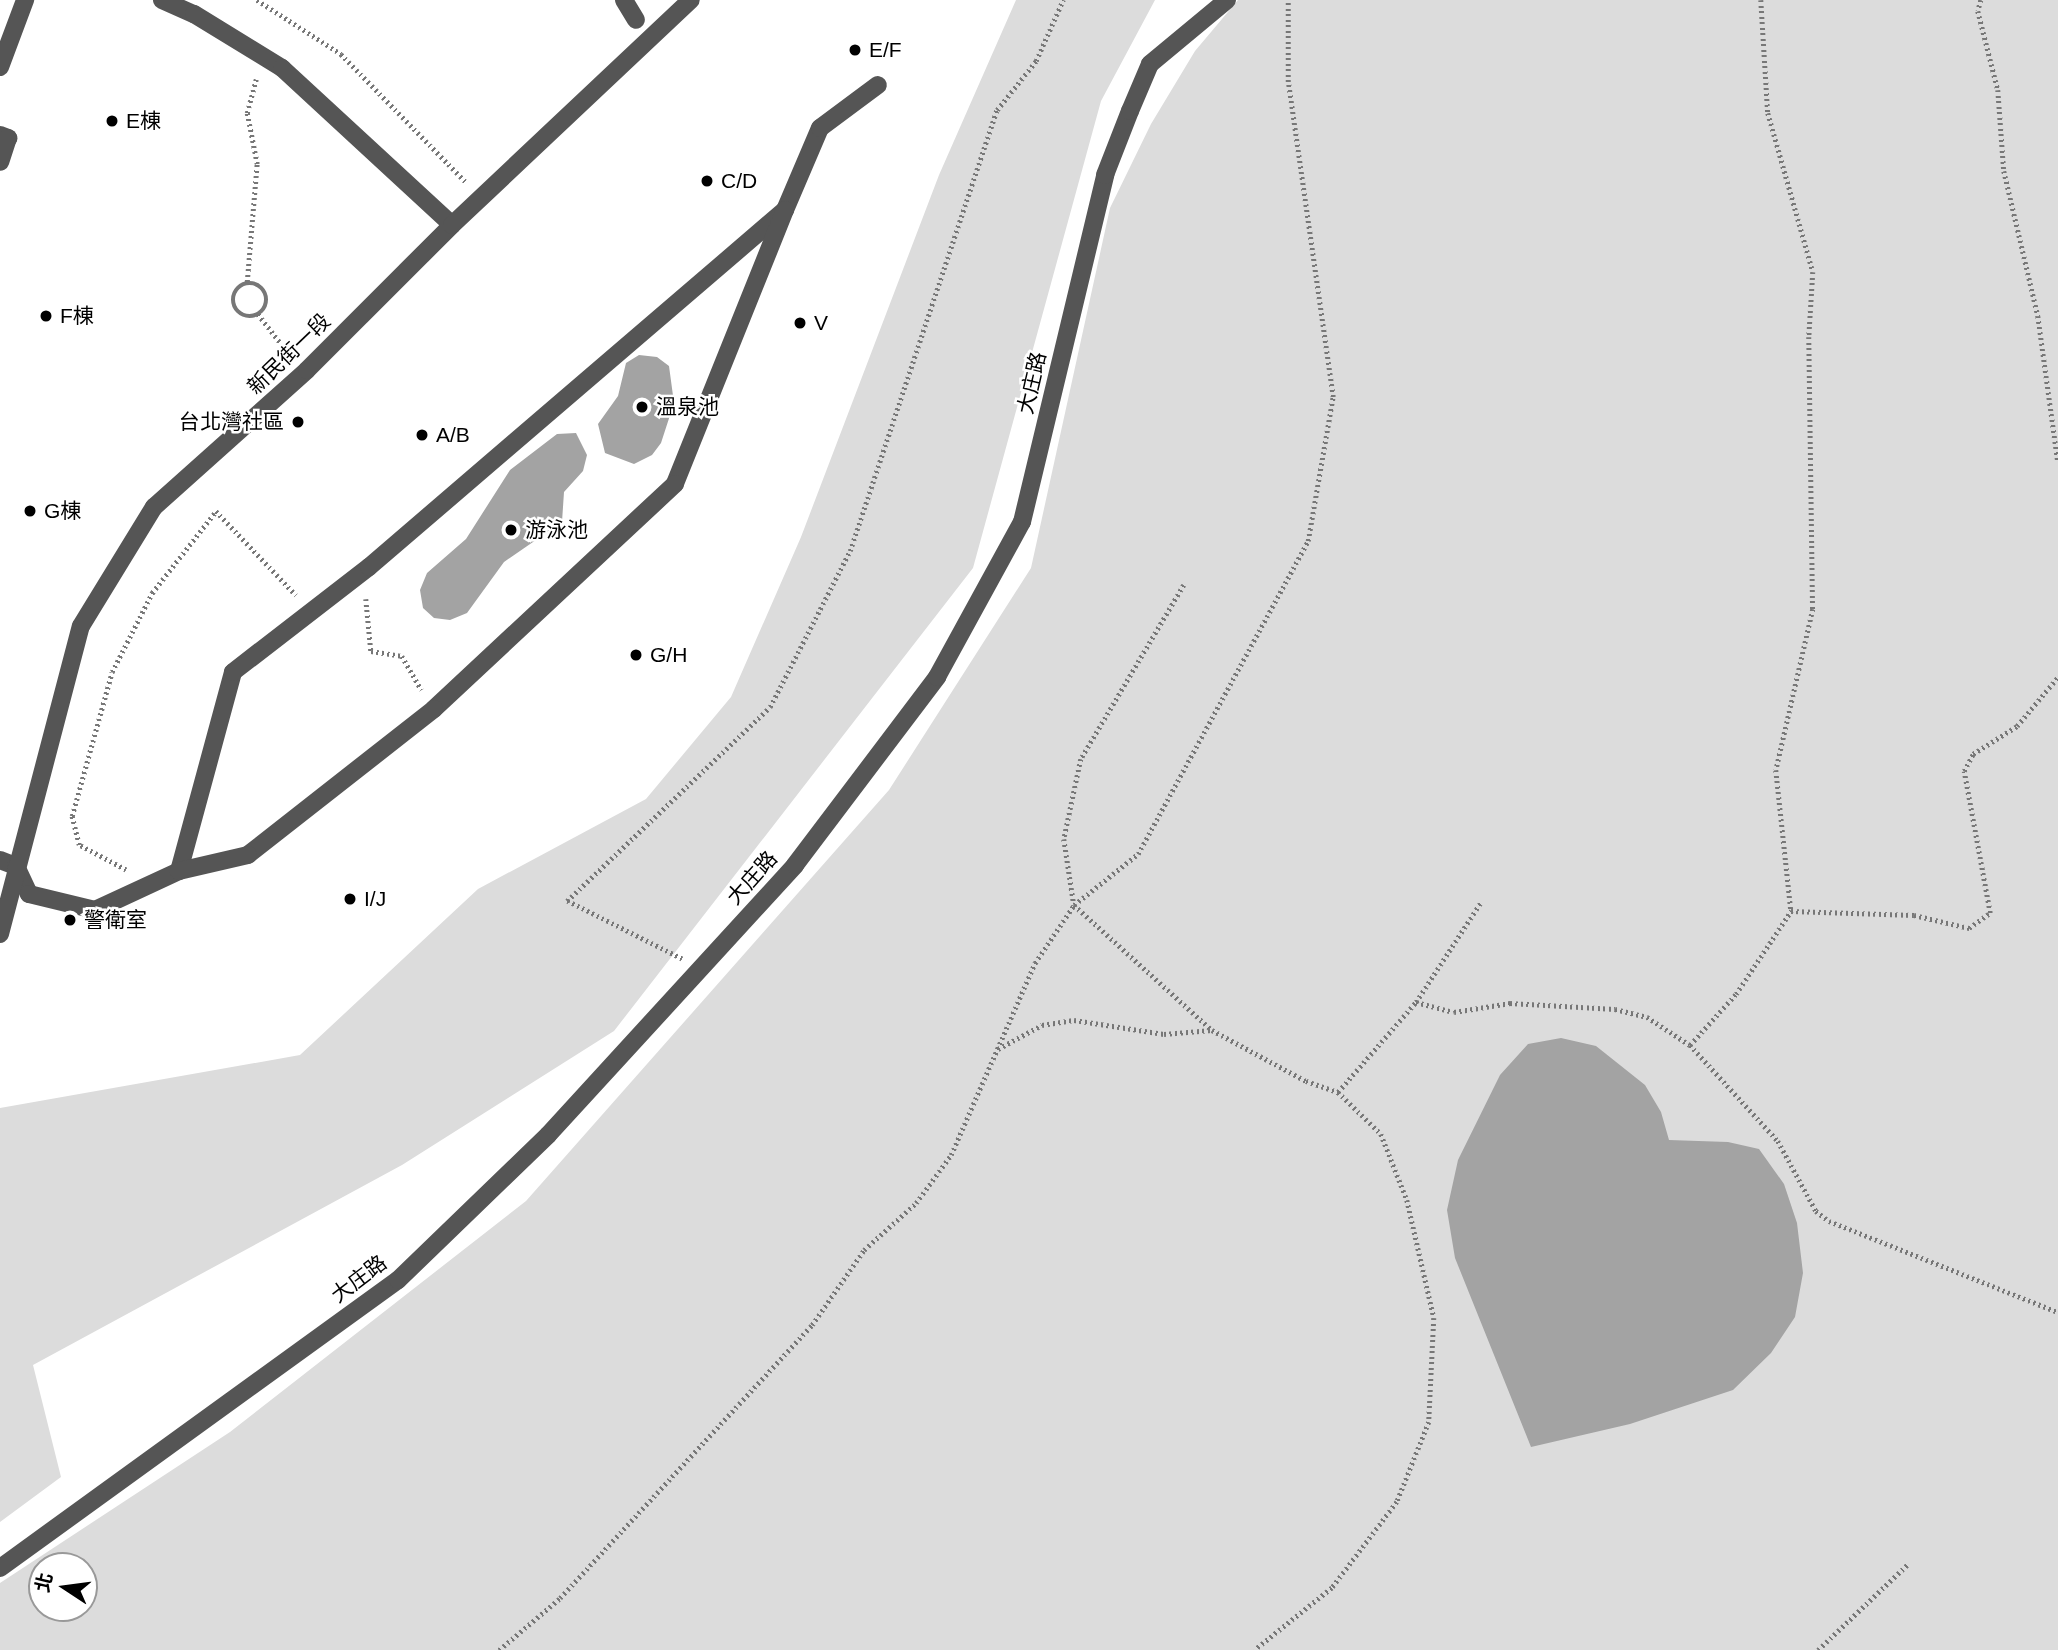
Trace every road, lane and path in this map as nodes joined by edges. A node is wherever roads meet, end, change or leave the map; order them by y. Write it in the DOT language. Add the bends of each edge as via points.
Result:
graph roads {
  1 [pos="25,0"];
  2 [pos="162,0"];
  3 [pos="257,0"];
  4 [pos="624,0"];
  5 [pos="691,0"];
  6 [pos="1063,0"];
  7 [pos="1227,0"];
  8 [pos="1288,0"];
  9 [pos="1762,0"];
  10 [pos="1981,0"];
  11 [pos="636,20"];
  12 [pos="0,67"];
  13 [pos="259,68"];
  14 [pos="878,85"];
  15 [pos="0,135"];
  16 [pos="0,162"];
  17 [pos="477,174"];
  18 [pos="785,210"];
  19 [pos="452,225"];
  20 [pos="247,282"];
  21 [pos="258,314"];
  22 [pos="286,350"];
  23 [pos="2058,462"];
  24 [pos="369,567"];
  25 [pos="1184,585"];
  26 [pos="312,611"];
  27 [pos="2058,677"];
  28 [pos="434,709"];
  29 [pos="8,863"];
  30 [pos="179,870"];
  31 [pos="156,881"];
  32 [pos="1481,902"];
  33 [pos="1074,905"];
  34 [pos="1791,911"];
  35 [pos="0,934"];
  36 [pos="700,969"];
  37 [pos="1416,1002"];
  38 [pos="1212,1030"];
  39 [pos="1690,1045"];
  40 [pos="997,1050"];
  41 [pos="1338,1092"];
  42 [pos="2058,1312"];
  43 [pos="1909,1563"];
  44 [pos="0,1568"];
  45 [pos="499,1650"];
  46 [pos="1255,1650"];
  47 [pos="1818,1650"];
  1 -- 12 [label="street"];
  2 -- 19 [label="street" via="194,13 282,68"];
  3 -- 17 [label="path" via="341,54 467,183"];
  4 -- 11 [label="street"];
  5 -- 19 [label="street, 新民街一段"];
  6 -- 36 [label="path" via="1036,61 997,110 850,551 770,707 567,901"];
  7 -- 36 [label="street, 大庄路" via="1150,64 1130,111 1105,175 1022,522 937,677 795,865"];
  8 -- 33 [label="path" via="1288,82 1333,397 1308,541 1138,854"];
  9 -- 34 [label="path" via="1768,113 1814,272 1809,337 1813,609 1776,770"];
  10 -- 23 [label="path" via="1978,11 1998,90 2004,172 2038,316"];
  13 -- 20 [label="path" via="247,113 257,164"];
  14 -- 18 [label="street" via="820,128"];
  15 -- 16 [label="street" via="8,138"];
  18 -- 24 [label="street"];
  18 -- 28 [label="street" via="675,484"];
  19 -- 29 [label="street, 新民街一段" via="307,370 155,508 81,626"];
  20 -- 21 [label="path" via="261,285 268,297"];
  20 -- 21 [label="path" via="236,289 233,303 239,314"];
  21 -- 22 [label="path"];
  24 -- 26 [label="street"];
  24 -- 28 [label="path" via="364,613 371,651 402,656"];
  25 -- 33 [label="path" via="1081,760 1064,839"];
  26 -- 30 [label="street" via="233,672"];
  26 -- 31 [label="path" via="216,512 152,593 112,671 72,816 79,845 114,866"];
  27 -- 34 [label="path" via="2017,726 1973,754 1964,771 1990,913 1969,929 1914,915"];
  28 -- 30 [label="street" via="248,855"];
  29 -- 31 [label="street" via="29,894 95,910"];
  29 -- 35 [label="street, 新民街一段"];
  30 -- 31 [label="street"];
  32 -- 37 [label="path"];
  33 -- 38 [label="path"];
  33 -- 40 [label="path" via="1035,963"];
  34 -- 39 [label="path" via="1736,993"];
  36 -- 44 [label="street, 大庄路" via="548,1135 398,1280"];
  37 -- 39 [label="path" via="1454,1012 1510,1003 1615,1009 1647,1017"];
  37 -- 41 [label="path"];
  38 -- 40 [label="path" via="1164,1034 1074,1020 1042,1025"];
  38 -- 41 [label="path" via="1306,1081"];
  39 -- 42 [label="path" via="1778,1141 1816,1211 1829,1221 1945,1271"];
  40 -- 45 [label="path" via="951,1155 916,1203 864,1250 812,1325 560,1598"];
  41 -- 46 [label="path" via="1381,1134 1407,1200 1434,1318 1429,1422 1396,1502 1332,1588"];
  43 -- 47 [label="path"];
}
